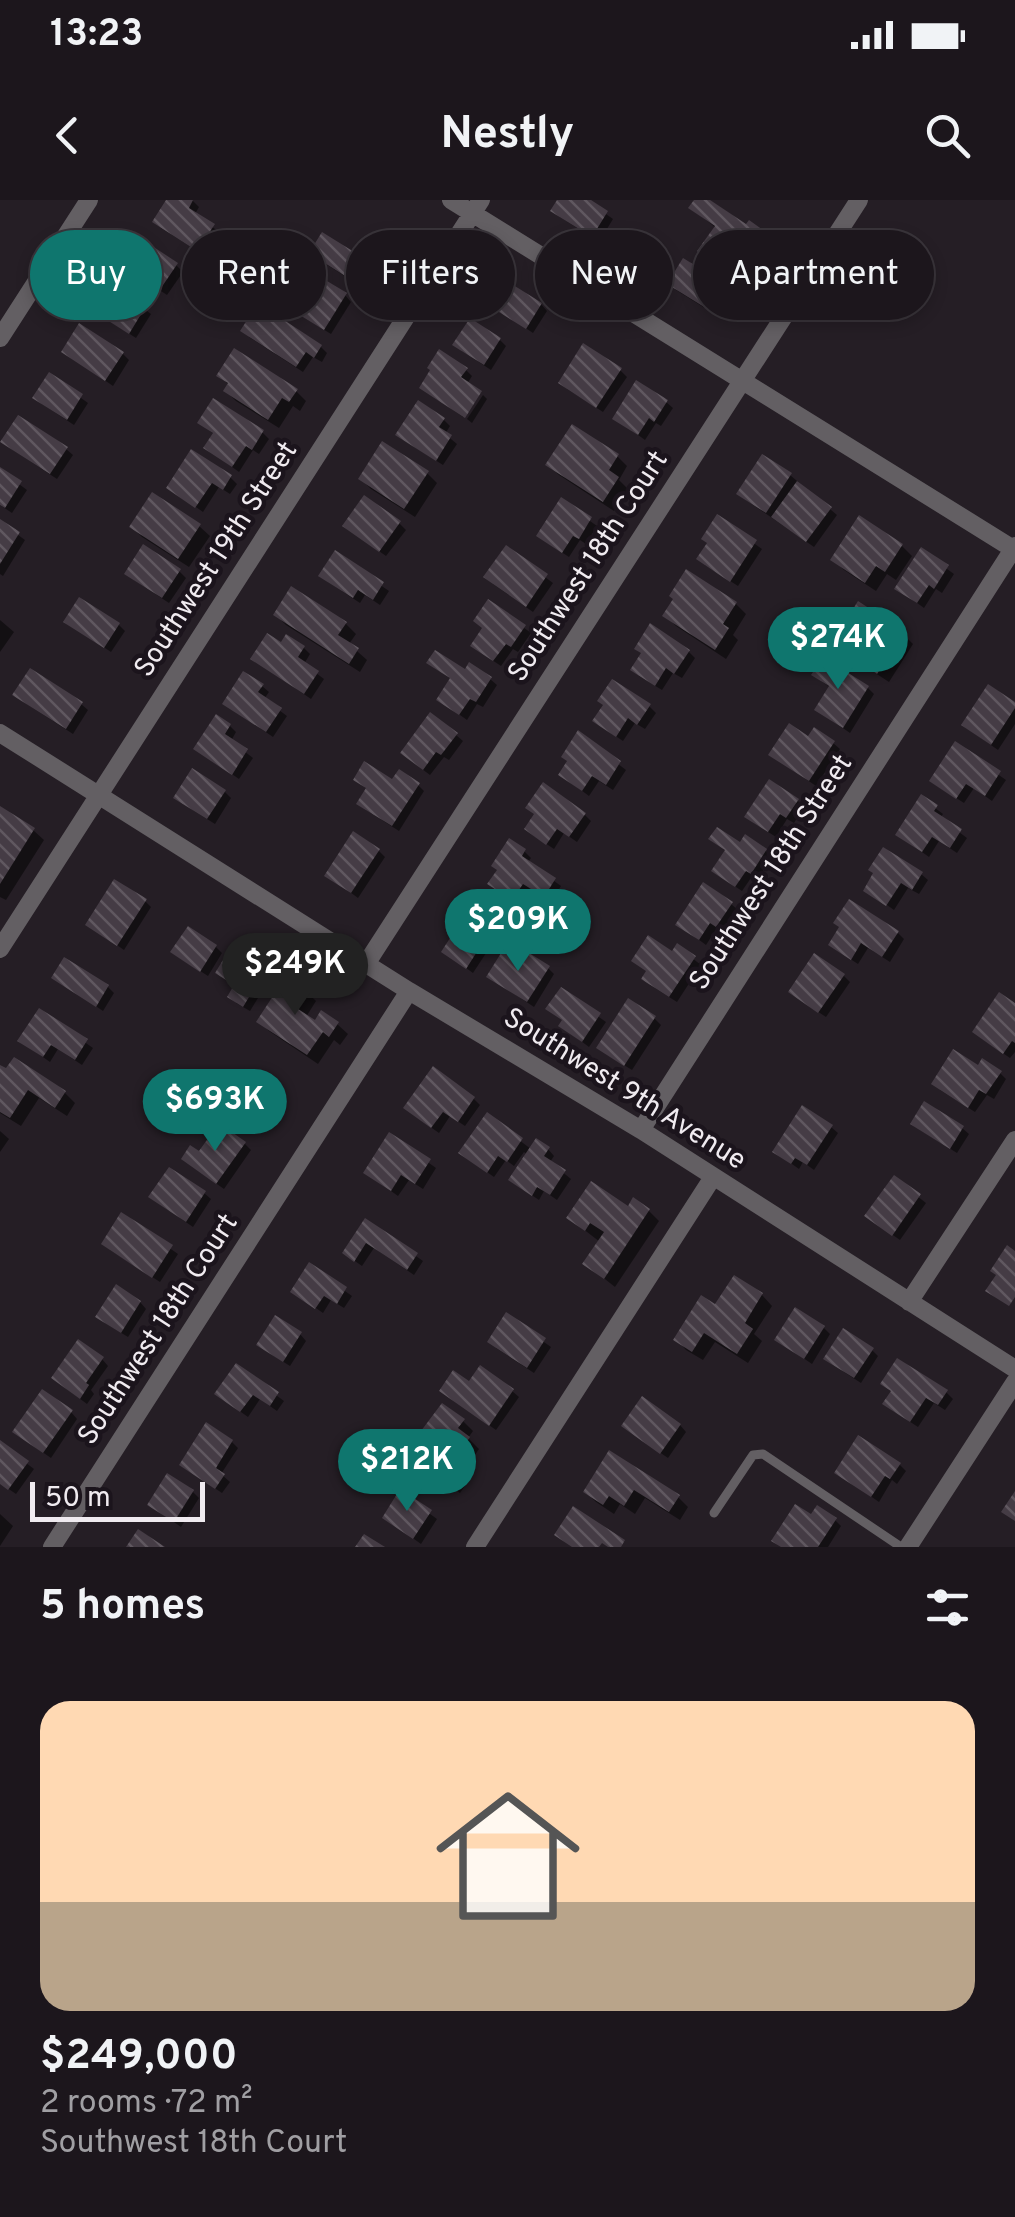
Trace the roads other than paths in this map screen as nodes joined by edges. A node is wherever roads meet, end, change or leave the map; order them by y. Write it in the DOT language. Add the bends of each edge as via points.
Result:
graph roads {
  1 [pos="89,200"];
  2 [pos="452,200"];
  3 [pos="858,200"];
  4 [pos="477,207"];
  5 [pos="0,338"];
  6 [pos="742,380"];
  7 [pos="1014,548"];
  8 [pos="0,733"];
  9 [pos="100,794"];
  10 [pos="0,949"];
  11 [pos="366,964"];
  12 [pos="409,991"];
  13 [pos="641,1130"];
  14 [pos="1015,1140"];
  15 [pos="713,1177"];
  16 [pos="910,1302"];
  17 [pos="1015,1369"];
  18 [pos="1015,1382"];
  19 [pos="714,1513"];
  20 [pos="52,1547"];
  21 [pos="475,1547"];
  22 [pos="905,1547"];
  1 -- 5 [label="street"];
  2 -- 4 [label="street"];
  3 -- 6 [label="street, Southwest 18th Court"];
  4 -- 6 [label="street"];
  4 -- 9 [label="street, Southwest 19th Street"];
  6 -- 7 [label="street"];
  6 -- 11 [label="street, Southwest 18th Court"];
  7 -- 13 [label="street, Southwest 18th Street"];
  8 -- 9 [label="street, Southwest 9th Avenue"];
  9 -- 10 [label="street, Southwest 19th Street"];
  9 -- 11 [label="street, Southwest 9th Avenue"];
  11 -- 12 [label="street, Southwest 9th Avenue"];
  12 -- 13 [label="street, Southwest 9th Avenue"];
  12 -- 20 [label="street, Southwest 18th Court"];
  13 -- 15 [label="street, Southwest 9th Avenue"];
  14 -- 16 [label="street"];
  15 -- 16 [label="street, Southwest 9th Avenue"];
  15 -- 21 [label="street"];
  16 -- 17 [label="street, Southwest 9th Avenue"];
  18 -- 22 [label="street"];
  19 -- 22 [label="lane" via="753,1455 763,1454"];
}
